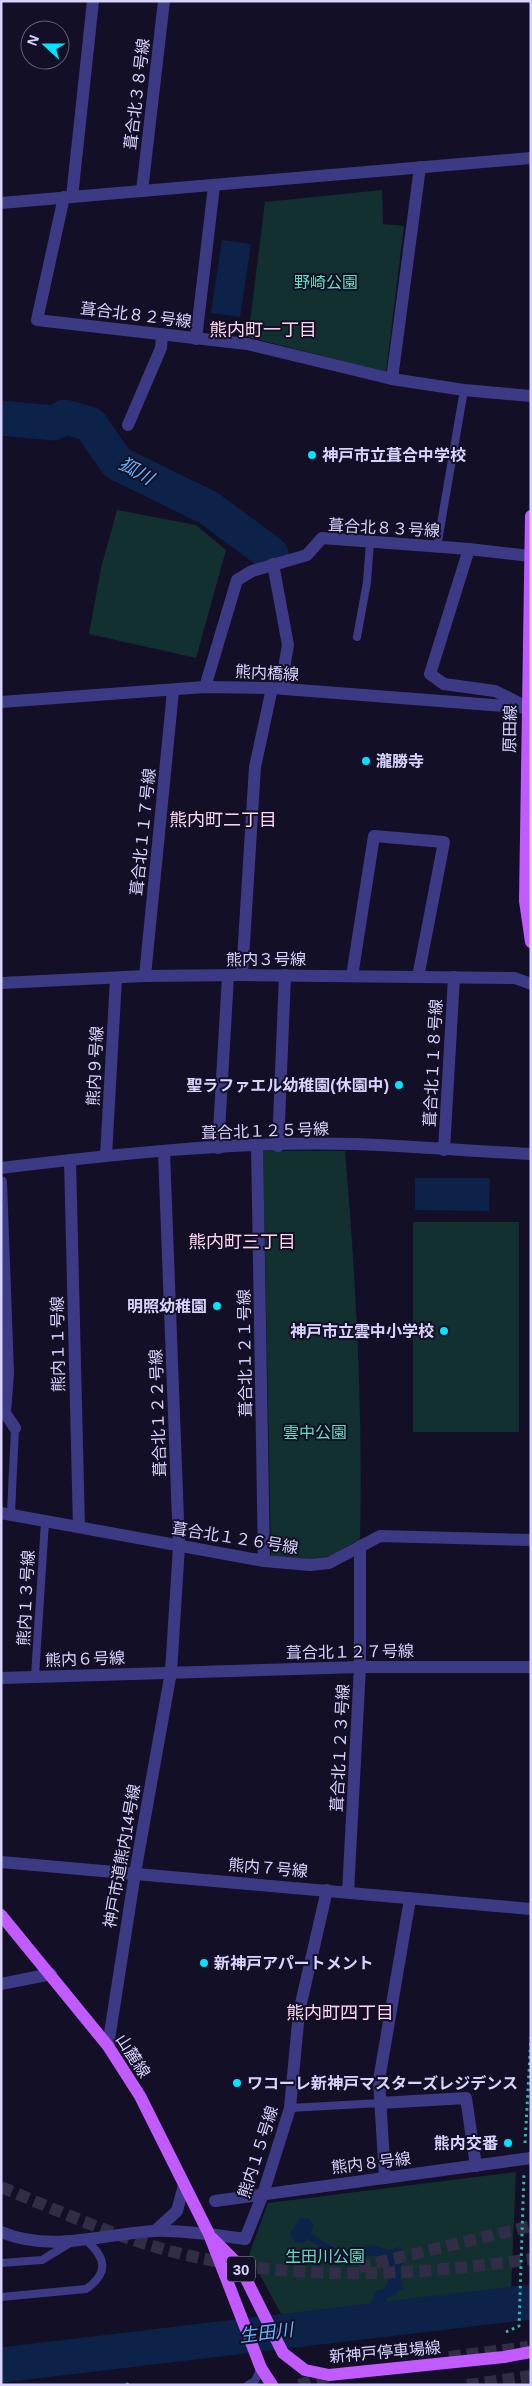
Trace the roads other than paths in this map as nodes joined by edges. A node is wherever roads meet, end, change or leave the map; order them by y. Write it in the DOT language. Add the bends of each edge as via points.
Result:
graph roads {
  1 [pos="92,1"];
  2 [pos="164,1"];
  3 [pos="531,158"];
  4 [pos="420,168"];
  5 [pos="214,186"];
  6 [pos="142,191"];
  7 [pos="68,197"];
  8 [pos="1,203"];
  9 [pos="162,334"];
  10 [pos="196,339"];
  11 [pos="392,379"];
  12 [pos="464,390"];
  13 [pos="531,396"];
  14 [pos="128,425"];
  15 [pos="531,516"];
  16 [pos="370,542"];
  17 [pos="436,547"];
  18 [pos="468,549"];
  19 [pos="530,556"];
  20 [pos="273,564"];
  21 [pos="356,637"];
  22 [pos="205,686"];
  23 [pos="278,689"];
  24 [pos="173,691"];
  25 [pos="1,702"];
  26 [pos="529,708"];
  27 [pos="531,942"];
  28 [pos="242,975"];
  29 [pos="285,975"];
  30 [pos="145,976"];
  31 [pos="228,976"];
  32 [pos="352,976"];
  33 [pos="418,976"];
  34 [pos="454,977"];
  35 [pos="116,978"];
  36 [pos="1,983"];
  37 [pos="531,984"];
  38 [pos="257,1145"];
  39 [pos="278,1146"];
  40 [pos="218,1148"];
  41 [pos="444,1150"];
  42 [pos="164,1152"];
  43 [pos="531,1154"];
  44 [pos="106,1156"];
  45 [pos="70,1160"];
  46 [pos="1,1168"];
  47 [pos="1,1182"];
  48 [pos="15,1428"];
  49 [pos="6,1513"];
  50 [pos="45,1522"];
  51 [pos="79,1527"];
  52 [pos="531,1540"];
  53 [pos="179,1546"];
  54 [pos="360,1546"];
  55 [pos="264,1561"];
  56 [pos="360,1667"];
  57 [pos="531,1667"];
  58 [pos="170,1672"];
  59 [pos="35,1676"];
  60 [pos="1,1678"];
  61 [pos="1,1862"];
  62 [pos="135,1873"];
  63 [pos="326,1890"];
  64 [pos="348,1892"];
  65 [pos="410,1899"];
  66 [pos="531,1909"];
  67 [pos="1,1915"];
  68 [pos="50,1974"];
  69 [pos="1,1984"];
  70 [pos="108,2046"];
  71 [pos="380,2103"];
  72 [pos="290,2108"];
  73 [pos="531,2158"];
  74 [pos="476,2166"];
  75 [pos="385,2178"];
  76 [pos="184,2185"];
  77 [pos="263,2194"];
  78 [pos="214,2201"];
  79 [pos="155,2231"];
  80 [pos="1,2232"];
  81 [pos="209,2234"];
  82 [pos="87,2241"];
  83 [pos="72,2242"];
  84 [pos="1,2263"];
  85 [pos="1,2296"];
  86 [pos="531,2352"];
  87 [pos="259,2362"];
  88 [pos="248,2385"];
  89 [pos="272,2385"];
  1 -- 7 [label="street"];
  2 -- 6 [label="street, 葺合北３８号線"];
  3 -- 4 [label="street"];
  4 -- 5 [label="street"];
  4 -- 11 [label="street"];
  5 -- 6 [label="street"];
  5 -- 10 [label="street"];
  6 -- 7 [label="street"];
  7 -- 8 [label="street"];
  7 -- 9 [label="street, 葺合北８２号線" via="37,320"];
  9 -- 10 [label="street, 葺合北８２号線"];
  9 -- 14 [label="street" via="161,348"];
  10 -- 11 [label="street, 葺合北８２号線" via="247,344"];
  11 -- 12 [label="street, 葺合北８２号線"];
  12 -- 13 [label="street, 葺合北８２号線"];
  12 -- 17 [label="lane"];
  15 -- 19 [label="main road, 原田線"];
  16 -- 17 [label="street, 葺合北８３号線"];
  16 -- 20 [label="street, 葺合北８３号線" via="322,538 307,555"];
  16 -- 21 [label="lane" via="367,582"];
  17 -- 18 [label="street, 葺合北８３号線"];
  18 -- 19 [label="street, 葺合北８３号線"];
  18 -- 26 [label="street" via="430,674 444,684 495,691"];
  19 -- 26 [label="main road, 原田線"];
  20 -- 22 [label="street, 葺合北８３号線" via="237,580"];
  20 -- 23 [label="street" via="288,645"];
  22 -- 23 [label="street, 熊内橋線"];
  22 -- 24 [label="street, 熊内橋線"];
  23 -- 26 [label="street, 熊内橋線"];
  23 -- 28 [label="street" via="255,767"];
  24 -- 25 [label="street, 熊内橋線"];
  24 -- 30 [label="street, 葺合北１１７号線"];
  26 -- 27 [label="main road, 原田線" via="525,901"];
  28 -- 29 [label="street, 熊内３号線"];
  28 -- 31 [label="street, 熊内３号線"];
  29 -- 32 [label="street, 熊内３号線"];
  29 -- 39 [label="street"];
  30 -- 31 [label="street, 熊内３号線"];
  30 -- 35 [label="street, 熊内３号線"];
  31 -- 40 [label="street"];
  32 -- 33 [label="street, 熊内３号線"];
  32 -- 33 [label="street" via="374,836 444,842"];
  33 -- 34 [label="street, 熊内３号線"];
  34 -- 37 [label="street, 熊内３号線" via="515,978"];
  34 -- 41 [label="street, 葺合北１１８号線"];
  35 -- 36 [label="street, 熊内３号線"];
  35 -- 44 [label="street, 熊内９号線"];
  38 -- 39 [label="street, 葺合北１２５号線"];
  38 -- 40 [label="street, 葺合北１２５号線"];
  38 -- 55 [label="street, 葺合北１２１号線"];
  39 -- 41 [label="street, 葺合北１２５号線" via="352,1144"];
  40 -- 42 [label="street, 葺合北１２５号線"];
  41 -- 43 [label="street, 葺合北１２５号線"];
  42 -- 44 [label="street, 葺合北１２５号線"];
  42 -- 53 [label="street, 葺合北１２２号線"];
  44 -- 45 [label="street, 葺合北１２５号線"];
  45 -- 46 [label="street, 葺合北１２５号線"];
  45 -- 51 [label="street, 熊内１１号線"];
  47 -- 48 [label="street" via="8,1373 5,1413"];
  48 -- 49 [label="lane"];
  49 -- 50 [label="street, 葺合北１２６号線"];
  50 -- 51 [label="street, 葺合北１２６号線"];
  50 -- 59 [label="lane, 熊内１３号線"];
  51 -- 53 [label="street, 葺合北１２６号線"];
  52 -- 54 [label="street, 葺合北１２６号線" via="380,1536"];
  53 -- 55 [label="street, 葺合北１２６号線"];
  53 -- 58 [label="street, 葺合北１２２号線"];
  54 -- 55 [label="street, 葺合北１２６号線" via="329,1563 310,1565"];
  54 -- 56 [label="street, 葺合北１２３号線"];
  56 -- 57 [label="street, 葺合北１２７号線"];
  56 -- 58 [label="street, 葺合北１２７号線"];
  56 -- 64 [label="street, 葺合北１２３号線"];
  58 -- 59 [label="street, 熊内６号線"];
  58 -- 62 [label="street, 神戸市道熊内14号線"];
  59 -- 60 [label="street, 熊内６号線"];
  61 -- 62 [label="street, 熊内７号線"];
  62 -- 63 [label="street, 熊内７号線"];
  62 -- 70 [label="street, 神戸市道熊内14号線"];
  63 -- 64 [label="street, 熊内７号線"];
  63 -- 72 [label="street, 熊内１５号線" via="299,2012"];
  64 -- 65 [label="street, 熊内７号線"];
  65 -- 66 [label="street, 熊内７号線"];
  65 -- 71 [label="street" via="379,2080"];
  67 -- 68 [label="main road, 山麓線"];
  68 -- 69 [label="street"];
  68 -- 70 [label="main road, 山麓線"];
  70 -- 76 [label="main road, 山麓線" via="140,2096"];
  71 -- 72 [label="lane"];
  71 -- 74 [label="street" via="466,2098"];
  71 -- 75 [label="street"];
  72 -- 77 [label="street, 熊内１５号線"];
  73 -- 74 [label="street, 熊内８号線"];
  74 -- 75 [label="street, 熊内８号線"];
  75 -- 77 [label="street, 熊内８号線"];
  76 -- 79 [label="street" via="177,2211"];
  76 -- 81 [label="main road, 山麓線"];
  77 -- 78 [label="street, 熊内８号線"];
  77 -- 81 [label="street, 熊内１５号線" via="245,2239"];
  79 -- 81 [label="street"];
  79 -- 82 [label="street"];
  80 -- 83 [label="street" via="32,2242"];
  81 -- 86 [label="main road, 新神戸停車場線 / 30" via="239,2265 283,2354 305,2370 329,2374"];
  81 -- 87 [label="main road, 30"];
  82 -- 83 [label="street"];
  82 -- 85 [label="lane" via="99,2251 103,2261 102,2272 86,2289"];
  83 -- 84 [label="lane" via="42,2260"];
  87 -- 88 [label="lane" via="255,2381"];
  87 -- 89 [label="main road, 30"];
}
